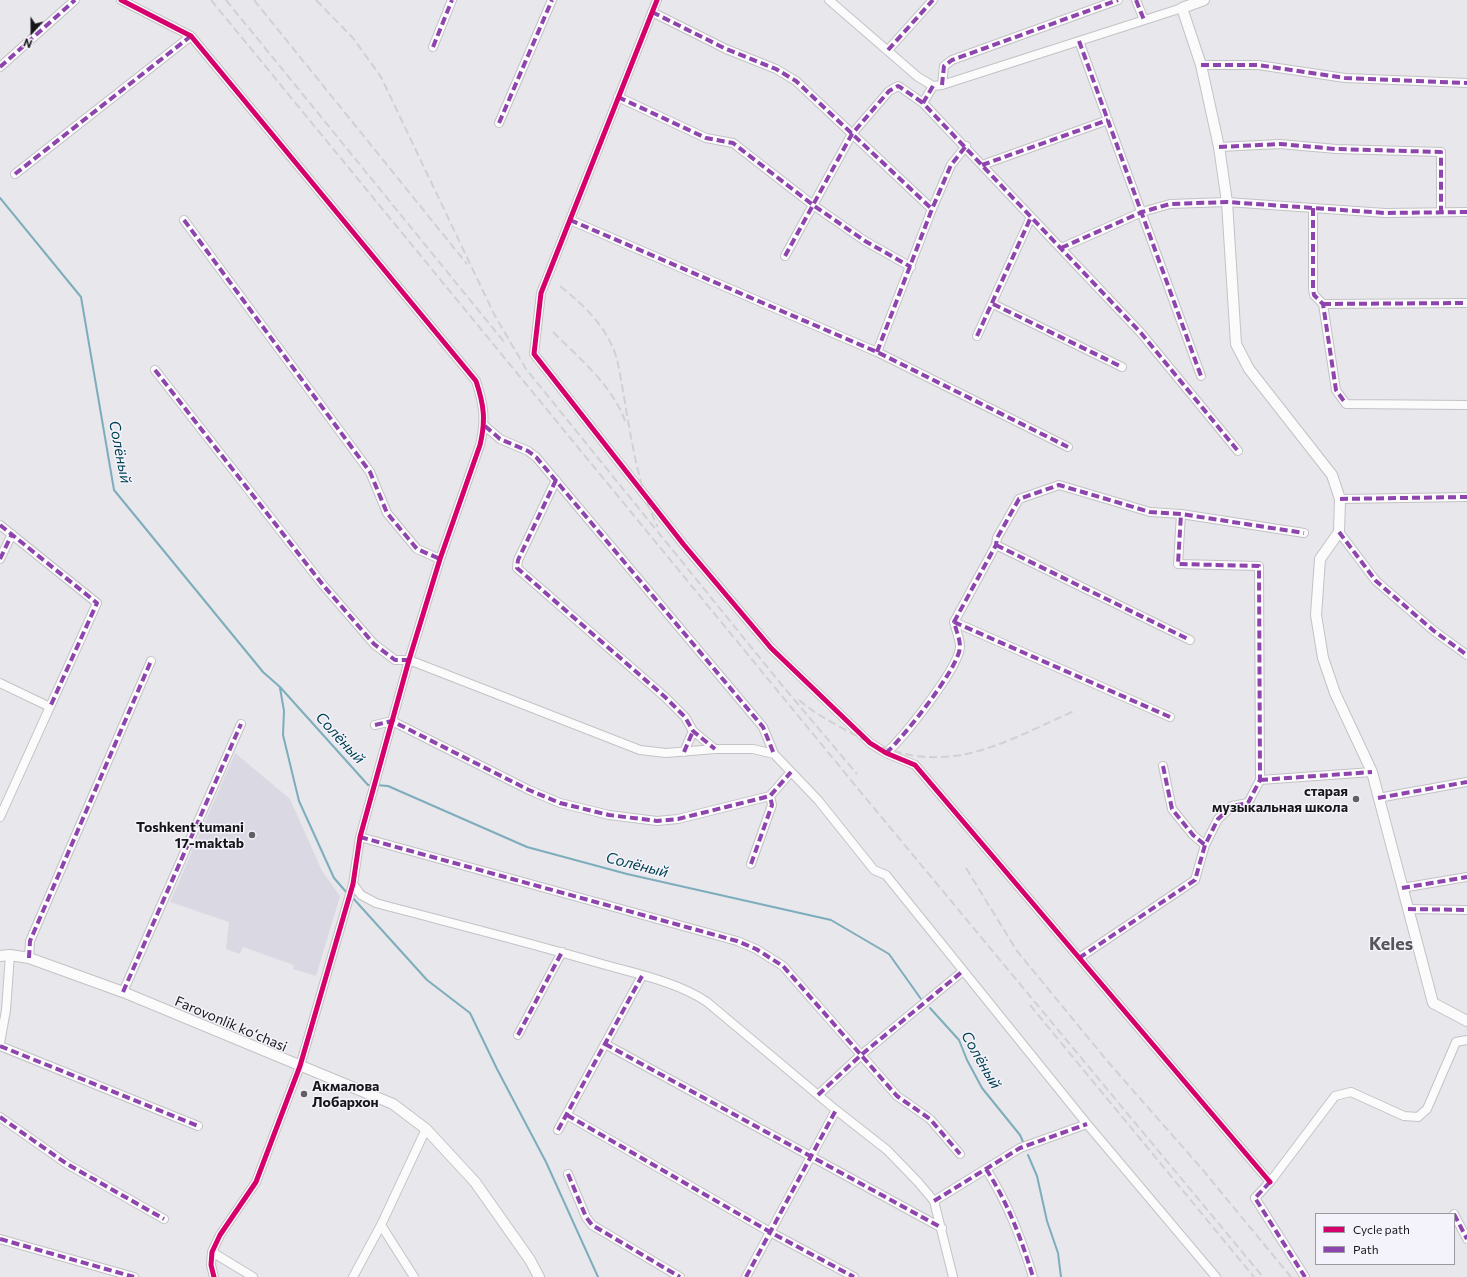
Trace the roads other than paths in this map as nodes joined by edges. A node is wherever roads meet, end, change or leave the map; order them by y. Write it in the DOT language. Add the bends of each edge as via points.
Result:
graph roads {
  1 [pos="75,0"];
  2 [pos="122,0"];
  3 [pos="452,0"];
  4 [pos="552,0"];
  5 [pos="657,0"];
  6 [pos="829,0"];
  7 [pos="933,0"];
  8 [pos="1118,0"];
  9 [pos="1136,0"];
  10 [pos="1204,0"];
  11 [pos="1182,8"];
  12 [pos="652,12"];
  13 [pos="1144,20"];
  14 [pos="191,36"];
  15 [pos="1079,41"];
  16 [pos="433,48"];
  17 [pos="888,50"];
  18 [pos="1201,65"];
  19 [pos="0,66"];
  20 [pos="1467,83"];
  21 [pos="942,85"];
  22 [pos="933,86"];
  23 [pos="618,97"];
  24 [pos="922,103"];
  25 [pos="1108,120"];
  26 [pos="499,123"];
  27 [pos="852,134"];
  28 [pos="966,146"];
  29 [pos="1219,147"];
  30 [pos="982,165"];
  31 [pos="15,174"];
  32 [pos="1227,202"];
  33 [pos="813,205"];
  34 [pos="1313,208"];
  35 [pos="932,209"];
  36 [pos="1142,212"];
  37 [pos="1441,212"];
  38 [pos="1467,212"];
  39 [pos="1031,216"];
  40 [pos="184,220"];
  41 [pos="570,220"];
  42 [pos="1061,248"];
  43 [pos="785,256"];
  44 [pos="911,267"];
  45 [pos="1467,303"];
  46 [pos="993,304"];
  47 [pos="1323,304"];
  48 [pos="977,336"];
  49 [pos="877,352"];
  50 [pos="1122,367"];
  51 [pos="155,370"];
  52 [pos="1201,376"];
  53 [pos="1467,405"];
  54 [pos="485,426"];
  55 [pos="1068,447"];
  56 [pos="1238,451"];
  57 [pos="556,480"];
  58 [pos="1467,497"];
  59 [pos="1340,499"];
  60 [pos="1181,514"];
  61 [pos="0,525"];
  62 [pos="1339,532"];
  63 [pos="1304,533"];
  64 [pos="12,534"];
  65 [pos="996,545"];
  66 [pos="0,559"];
  67 [pos="440,559"];
  68 [pos="954,622"];
  69 [pos="1190,640"];
  70 [pos="1467,655"];
  71 [pos="409,660"];
  72 [pos="151,661"];
  73 [pos="0,683"];
  74 [pos="50,707"];
  75 [pos="1170,717"];
  76 [pos="392,721"];
  77 [pos="241,724"];
  78 [pos="375,725"];
  79 [pos="693,731"];
  80 [pos="715,750"];
  81 [pos="684,752"];
  82 [pos="886,753"];
  83 [pos="774,754"];
  84 [pos="1163,766"];
  85 [pos="792,772"];
  86 [pos="1372,772"];
  87 [pos="1260,780"];
  88 [pos="1467,782"];
  89 [pos="770,796"];
  90 [pos="1378,798"];
  91 [pos="0,817"];
  92 [pos="360,837"];
  93 [pos="1205,845"];
  94 [pos="751,864"];
  95 [pos="1467,877"];
  96 [pos="352,887"];
  97 [pos="1402,888"];
  98 [pos="1408,909"];
  99 [pos="1467,910"];
  100 [pos="562,952"];
  101 [pos="5,955"];
  102 [pos="29,958"];
  103 [pos="1079,958"];
  104 [pos="963,971"];
  105 [pos="642,976"];
  106 [pos="122,992"];
  107 [pos="1467,1021"];
  108 [pos="518,1035"];
  109 [pos="1467,1040"];
  110 [pos="605,1044"];
  111 [pos="0,1045"];
  112 [pos="861,1055"];
  113 [pos="300,1066"];
  114 [pos="818,1094"];
  115 [pos="836,1110"];
  116 [pos="567,1115"];
  117 [pos="0,1117"];
  118 [pos="1087,1124"];
  119 [pos="198,1126"];
  120 [pos="426,1129"];
  121 [pos="558,1130"];
  122 [pos="960,1154"];
  123 [pos="811,1157"];
  124 [pos="986,1169"];
  125 [pos="568,1174"];
  126 [pos="1270,1182"];
  127 [pos="934,1201"];
  128 [pos="1455,1217"];
  129 [pos="164,1219"];
  130 [pos="381,1225"];
  131 [pos="942,1228"];
  132 [pos="770,1232"];
  133 [pos="0,1239"];
  134 [pos="1467,1239"];
  135 [pos="212,1252"];
  136 [pos="134,1277"];
  137 [pos="214,1277"];
  138 [pos="253,1277"];
  139 [pos="353,1277"];
  140 [pos="414,1277"];
  141 [pos="539,1277"];
  142 [pos="680,1277"];
  143 [pos="746,1277"];
  144 [pos="854,1277"];
  145 [pos="953,1277"];
  146 [pos="1034,1277"];
  147 [pos="1216,1277"];
  148 [pos="1305,1277"];
  1 -- 19 [label="street"];
  2 -- 14 [label="street"];
  3 -- 16 [label="street"];
  4 -- 26 [label="street"];
  5 -- 12 [label="street"];
  6 -- 17 [label="street"];
  7 -- 17 [label="street"];
  8 -- 21 [label="street" via="952,60 944,66"];
  9 -- 13 [label="street"];
  10 -- 11 [label="street"];
  11 -- 13 [label="street"];
  11 -- 18 [label="street"];
  12 -- 23 [label="street"];
  12 -- 27 [label="street" via="726,49 776,69 796,81"];
  13 -- 15 [label="street"];
  14 -- 31 [label="street"];
  14 -- 54 [label="street" via="476,381 483,401"];
  15 -- 21 [label="street"];
  15 -- 25 [label="street"];
  17 -- 22 [label="street" via="918,77"];
  18 -- 20 [label="street" via="1258,65 1345,78"];
  18 -- 29 [label="street"];
  21 -- 22 [label="street"];
  22 -- 24 [label="street"];
  23 -- 33 [label="street" via="706,138 734,143"];
  23 -- 41 [label="street"];
  24 -- 27 [label="street" via="898,86 889,91"];
  24 -- 28 [label="street"];
  25 -- 30 [label="street"];
  25 -- 36 [label="street"];
  27 -- 33 [label="street"];
  27 -- 35 [label="street"];
  28 -- 30 [label="street"];
  28 -- 35 [label="street" via="951,165"];
  29 -- 32 [label="street"];
  29 -- 37 [label="street" via="1280,144 1336,149 1441,152"];
  30 -- 39 [label="street"];
  32 -- 34 [label="street"];
  32 -- 36 [label="street" via="1170,204"];
  32 -- 59 [label="street" via="1236,344 1249,369 1332,475"];
  33 -- 43 [label="street"];
  33 -- 44 [label="street" via="865,241"];
  34 -- 37 [label="street" via="1385,213"];
  34 -- 47 [label="street" via="1313,289 1314,295"];
  35 -- 44 [label="street"];
  36 -- 42 [label="street"];
  36 -- 52 [label="street"];
  37 -- 38 [label="street"];
  39 -- 42 [label="street"];
  39 -- 46 [label="street"];
  40 -- 67 [label="street" via="370,472 387,514 417,549"];
  41 -- 49 [label="street"];
  41 -- 82 [label="street" via="541,293 534,354 684,545 771,648 870,743"];
  42 -- 56 [label="street" via="1141,333"];
  44 -- 49 [label="street"];
  45 -- 47 [label="street"];
  46 -- 48 [label="street"];
  46 -- 50 [label="street"];
  47 -- 53 [label="street" via="1336,390 1346,404"];
  49 -- 55 [label="street"];
  51 -- 71 [label="street" via="322,585 374,644 395,660"];
  54 -- 57 [label="street" via="500,439 536,458"];
  54 -- 67 [label="street"];
  57 -- 79 [label="street" via="518,560 517,568 665,697 685,718"];
  57 -- 83 [label="street" via="763,727"];
  58 -- 59 [label="street"];
  59 -- 62 [label="street"];
  60 -- 63 [label="street"];
  60 -- 65 [label="street" via="1150,512 1059,485 1019,499 997,538"];
  60 -- 87 [label="street" via="1178,564 1259,566"];
  61 -- 64 [label="street"];
  62 -- 70 [label="street" via="1376,581 1434,631"];
  62 -- 86 [label="street" via="1320,559 1316,615 1323,658 1335,693"];
  64 -- 66 [label="street"];
  64 -- 74 [label="street" via="97,603"];
  65 -- 68 [label="street"];
  65 -- 69 [label="street"];
  67 -- 71 [label="street"];
  68 -- 75 [label="street"];
  68 -- 82 [label="street" via="960,647 948,675 927,705"];
  71 -- 76 [label="street"];
  71 -- 81 [label="street" via="640,750"];
  72 -- 102 [label="street" via="30,941"];
  73 -- 74 [label="street"];
  74 -- 91 [label="street"];
  76 -- 78 [label="street"];
  76 -- 89 [label="street" via="529,790 560,803 609,815 657,821"];
  76 -- 92 [label="street"];
  77 -- 106 [label="street"];
  79 -- 80 [label="street"];
  79 -- 81 [label="street"];
  80 -- 81 [label="street"];
  80 -- 83 [label="street" via="753,749"];
  82 -- 103 [label="street" via="915,765"];
  83 -- 85 [label="street"];
  84 -- 93 [label="street" via="1172,809 1193,835"];
  85 -- 89 [label="street"];
  85 -- 104 [label="street" via="874,870 886,875"];
  86 -- 87 [label="street"];
  86 -- 90 [label="street"];
  87 -- 93 [label="street" via="1248,803 1232,806 1218,819"];
  88 -- 90 [label="street"];
  89 -- 94 [label="street" via="772,805"];
  90 -- 97 [label="street"];
  92 -- 96 [label="street"];
  92 -- 112 [label="street" via="737,941 756,949 782,966"];
  93 -- 103 [label="street" via="1195,880"];
  95 -- 97 [label="street"];
  96 -- 100 [label="street" via="376,903"];
  96 -- 113 [label="street"];
  97 -- 98 [label="street"];
  98 -- 99 [label="street"];
  98 -- 107 [label="street" via="1433,1002"];
  100 -- 105 [label="street"];
  100 -- 108 [label="street"];
  101 -- 102 [label="street, Farovonlik koʻchasi"];
  101 -- 111 [label="street" via="6,1010"];
  102 -- 106 [label="street, Farovonlik koʻchasi"];
  103 -- 126 [label="street"];
  104 -- 112 [label="street"];
  104 -- 118 [label="street"];
  105 -- 110 [label="street"];
  105 -- 114 [label="street" via="694,993"];
  106 -- 113 [label="street, Farovonlik koʻchasi"];
  109 -- 126 [label="street" via="1456,1042 1427,1109 1418,1117 1404,1116 1351,1092 1335,1096"];
  110 -- 116 [label="street"];
  110 -- 123 [label="street"];
  111 -- 119 [label="street"];
  112 -- 114 [label="street"];
  112 -- 122 [label="street" via="897,1096 930,1119"];
  113 -- 120 [label="street, Farovonlik koʻchasi" via="393,1104"];
  113 -- 135 [label="street" via="256,1182 220,1235"];
  114 -- 115 [label="street"];
  115 -- 123 [label="street"];
  115 -- 127 [label="street" via="887,1150"];
  116 -- 121 [label="street"];
  116 -- 132 [label="street"];
  117 -- 129 [label="street" via="67,1164"];
  118 -- 124 [label="street" via="1020,1148"];
  118 -- 147 [label="street"];
  120 -- 130 [label="street"];
  120 -- 141 [label="street, Farovonlik koʻchasi" via="476,1182"];
  123 -- 131 [label="street"];
  123 -- 132 [label="street"];
  124 -- 127 [label="street"];
  124 -- 146 [label="street" via="1001,1192 1020,1232"];
  125 -- 142 [label="street" via="592,1225"];
  126 -- 148 [label="street" via="1255,1198"];
  127 -- 131 [label="street"];
  128 -- 134 [label="street"];
  130 -- 139 [label="street"];
  130 -- 140 [label="street"];
  131 -- 145 [label="street"];
  132 -- 143 [label="street"];
  132 -- 144 [label="street"];
  133 -- 136 [label="street"];
  135 -- 137 [label="street" via="211,1265"];
  135 -- 138 [label="street"];
}
